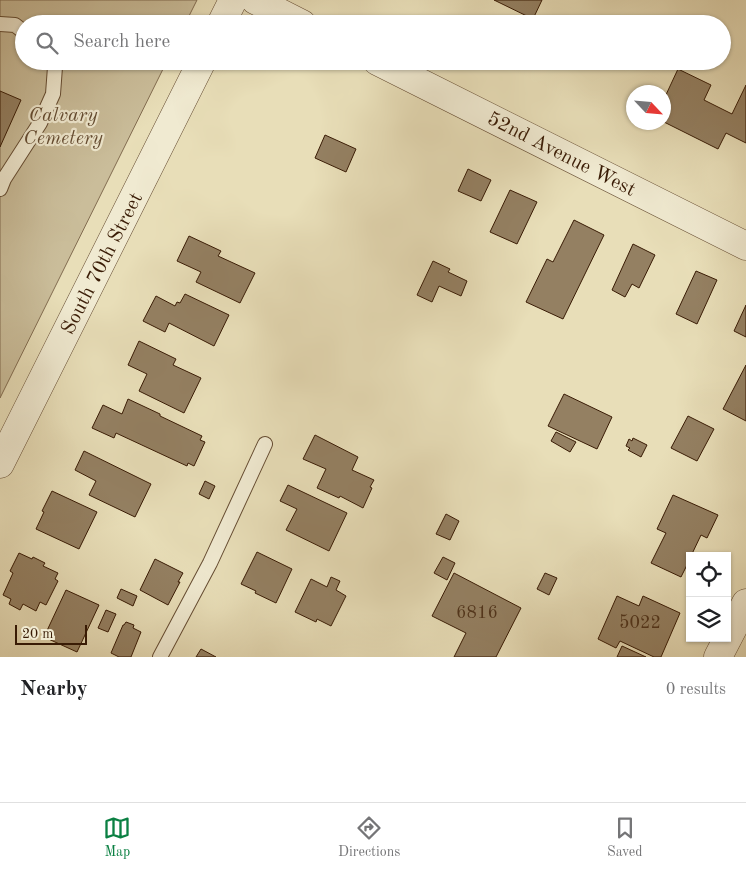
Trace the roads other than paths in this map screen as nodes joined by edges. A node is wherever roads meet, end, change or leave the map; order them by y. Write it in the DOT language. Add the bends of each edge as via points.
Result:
graph roads {
  1 [pos="233,0"];
  2 [pos="255,0"];
  3 [pos="226,15"];
  4 [pos="284,15"];
  5 [pos="0,24"];
  6 [pos="15,25"];
  7 [pos="55,70"];
  8 [pos="197,70"];
  9 [pos="395,70"];
  10 [pos="0,189"];
  11 [pos="746,246"];
  12 [pos="265,444"];
  13 [pos="0,464"];
  14 [pos="746,603"];
  15 [pos="160,657"];
  16 [pos="718,657"];
  1 -- 3 [label="street"];
  2 -- 4 [label="street"];
  5 -- 6 [label="lane"];
  7 -- 10 [label="lane" via="53,94 40,123"];
  8 -- 13 [label="street, South 70th Street"];
  9 -- 11 [label="street, 52nd Avenue West"];
  12 -- 15 [label="lane" via="210,563"];
  14 -- 16 [label="street"];
}
